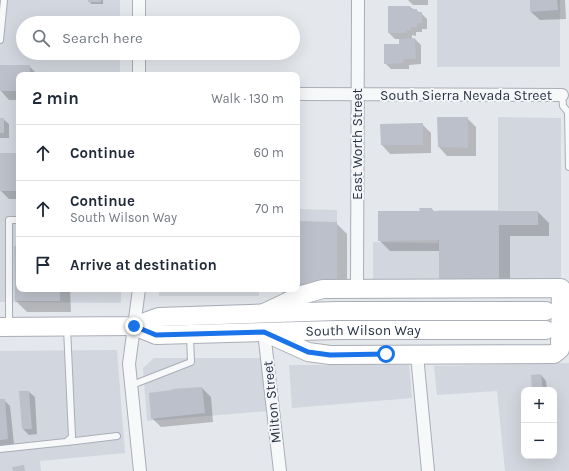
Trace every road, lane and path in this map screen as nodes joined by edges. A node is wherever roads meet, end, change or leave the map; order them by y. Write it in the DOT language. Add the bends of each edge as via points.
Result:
graph roads {
  1 [pos="4,0"];
  2 [pos="139,0"];
  3 [pos="358,0"];
  4 [pos="139,16"];
  5 [pos="0,40"];
  6 [pos="139,60"];
  7 [pos="139,72"];
  8 [pos="300,94"];
  9 [pos="357,95"];
  10 [pos="562,95"];
  11 [pos="569,167"];
  12 [pos="16,220"];
  13 [pos="565,287"];
  14 [pos="357,289"];
  15 [pos="139,292"];
  16 [pos="546,311"];
  17 [pos="264,313"];
  18 [pos="67,326"];
  19 [pos="134,326"];
  20 [pos="5,327"];
  21 [pos="546,330"];
  22 [pos="264,332"];
  23 [pos="190,334"];
  24 [pos="417,355"];
  25 [pos="132,385"];
  26 [pos="117,436"];
  27 [pos="66,442"];
  28 [pos="0,449"];
  29 [pos="140,471"];
  30 [pos="280,471"];
  31 [pos="428,471"];
  1 -- 5 [label="lane"];
  2 -- 4 [label="street"];
  3 -- 9 [label="street, East Worth Street"];
  6 -- 7 [label="street"];
  8 -- 9 [label="street, South Sierra Nevada Street"];
  9 -- 10 [label="street, South Sierra Nevada Street"];
  9 -- 14 [label="street, East Worth Street"];
  10 -- 11 [label="lane" via="563,106 568,112"];
  12 -- 20 [label="lane" via="9,220"];
  13 -- 14 [label="main road"];
  13 -- 24 [label="main road" via="560,349 554,354"];
  14 -- 17 [label="main road" via="316,290"];
  15 -- 19 [label="street"];
  16 -- 17 [label="main road, South Wilson Way"];
  17 -- 19 [label="main road, South Wilson Way" via="159,317"];
  18 -- 19 [label="main road, South Wilson Way"];
  18 -- 20 [label="main road, South Wilson Way"];
  18 -- 27 [label="lane" via="72,437"];
  19 -- 23 [label="main road, South Wilson Way" via="156,335"];
  19 -- 25 [label="street" via="129,364"];
  21 -- 22 [label="main road, South Wilson Way"];
  22 -- 23 [label="main road, South Wilson Way"];
  22 -- 24 [label="main road" via="308,352 330,355"];
  22 -- 30 [label="street, Milton Street"];
  23 -- 25 [label="lane" via="191,362"];
  24 -- 31 [label="street"];
  25 -- 29 [label="street"];
  26 -- 27 [label="lane"];
  27 -- 28 [label="lane"];
}
